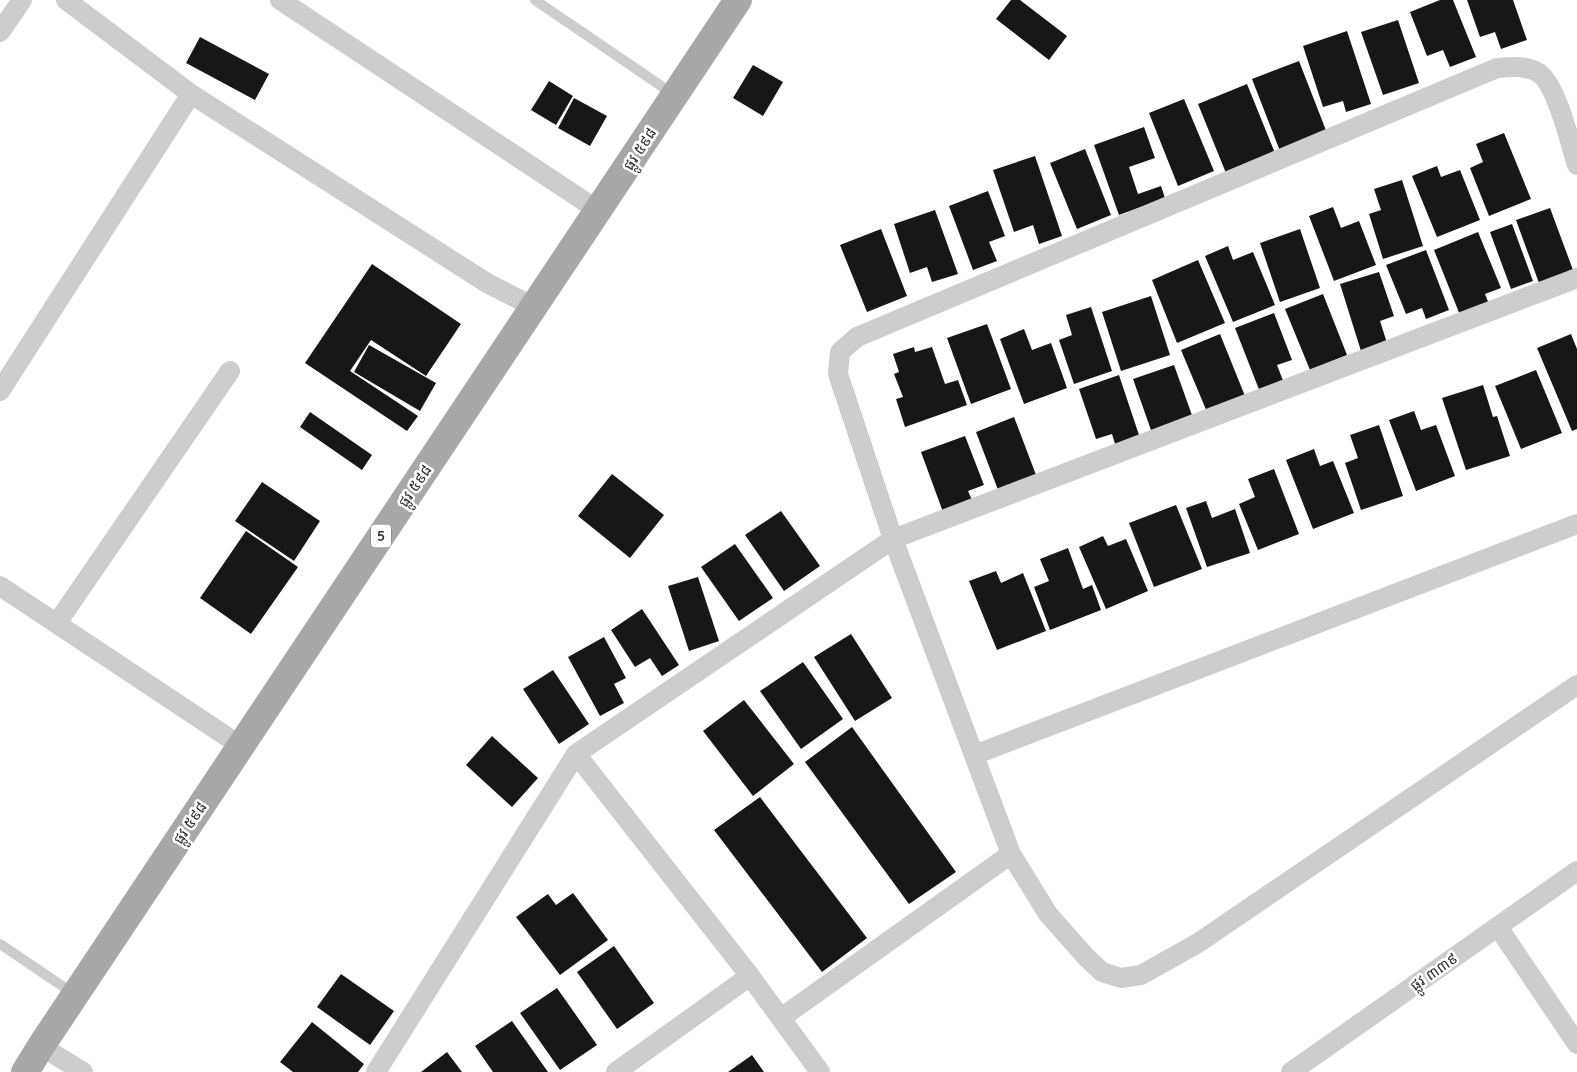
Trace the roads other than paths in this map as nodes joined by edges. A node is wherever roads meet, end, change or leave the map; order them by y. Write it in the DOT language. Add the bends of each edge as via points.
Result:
graph roads {
  1 [pos="22,0"];
  2 [pos="66,0"];
  3 [pos="280,0"];
  4 [pos="535,0"];
  5 [pos="738,0"];
  6 [pos="0,32"];
  7 [pos="191,94"];
  8 [pos="675,95"];
  9 [pos="1577,165"];
  10 [pos="599,210"];
  11 [pos="1577,278"];
  12 [pos="534,307"];
  13 [pos="230,371"];
  14 [pos="0,391"];
  15 [pos="1577,524"];
  16 [pos="893,539"];
  17 [pos="0,586"];
  18 [pos="58,623"];
  19 [pos="1577,685"];
  20 [pos="241,746"];
  21 [pos="576,754"];
  22 [pos="974,755"];
  23 [pos="1011,854"];
  24 [pos="1577,871"];
  25 [pos="1498,926"];
  26 [pos="0,944"];
  27 [pos="750,976"];
  28 [pos="75,994"];
  29 [pos="780,1018"];
  30 [pos="1577,1044"];
  31 [pos="40,1046"];
  32 [pos="25,1072"];
  33 [pos="83,1072"];
  34 [pos="376,1072"];
  35 [pos="616,1072"];
  36 [pos="820,1072"];
  37 [pos="1291,1072"];
  1 -- 6 [label="street"];
  2 -- 7 [label="street"];
  3 -- 10 [label="street"];
  4 -- 8 [label="lane"];
  5 -- 8 [label="main road, ផ្លូវ ៥៩៨ / 5"];
  7 -- 12 [label="street" via="487,283"];
  7 -- 14 [label="street"];
  8 -- 10 [label="main road, ផ្លូវ ៥៩៨ / 5"];
  9 -- 16 [label="street" via="1552,90 1544,79 1522,67 1497,68 857,337 840,352 838,374"];
  10 -- 12 [label="main road, ផ្លូវ ៥៩៨ / 5"];
  11 -- 16 [label="street"];
  12 -- 20 [label="main road, ផ្លូវ ៥៩៨ / 5"];
  13 -- 18 [label="street"];
  15 -- 22 [label="street"];
  16 -- 21 [label="street"];
  16 -- 22 [label="street"];
  17 -- 18 [label="street"];
  18 -- 20 [label="street"];
  19 -- 23 [label="street" via="1198,943 1141,975 1121,978 1102,972 1048,914"];
  20 -- 28 [label="main road, ផ្លូវ ៥៩៨ / 5"];
  21 -- 27 [label="street"];
  21 -- 34 [label="street"];
  22 -- 23 [label="street"];
  23 -- 29 [label="street"];
  24 -- 25 [label="street, ផ្លូវ ៣៣៩"];
  25 -- 30 [label="street"];
  25 -- 37 [label="street, ផ្លូវ ៣៣៩"];
  26 -- 28 [label="lane"];
  27 -- 29 [label="street"];
  27 -- 35 [label="street"];
  28 -- 31 [label="main road, ផ្លូវ ៥៩៨ / 5"];
  29 -- 36 [label="street"];
  31 -- 32 [label="main road, ផ្លូវ ៥៩៨ / 5"];
  31 -- 33 [label="street"];
}
